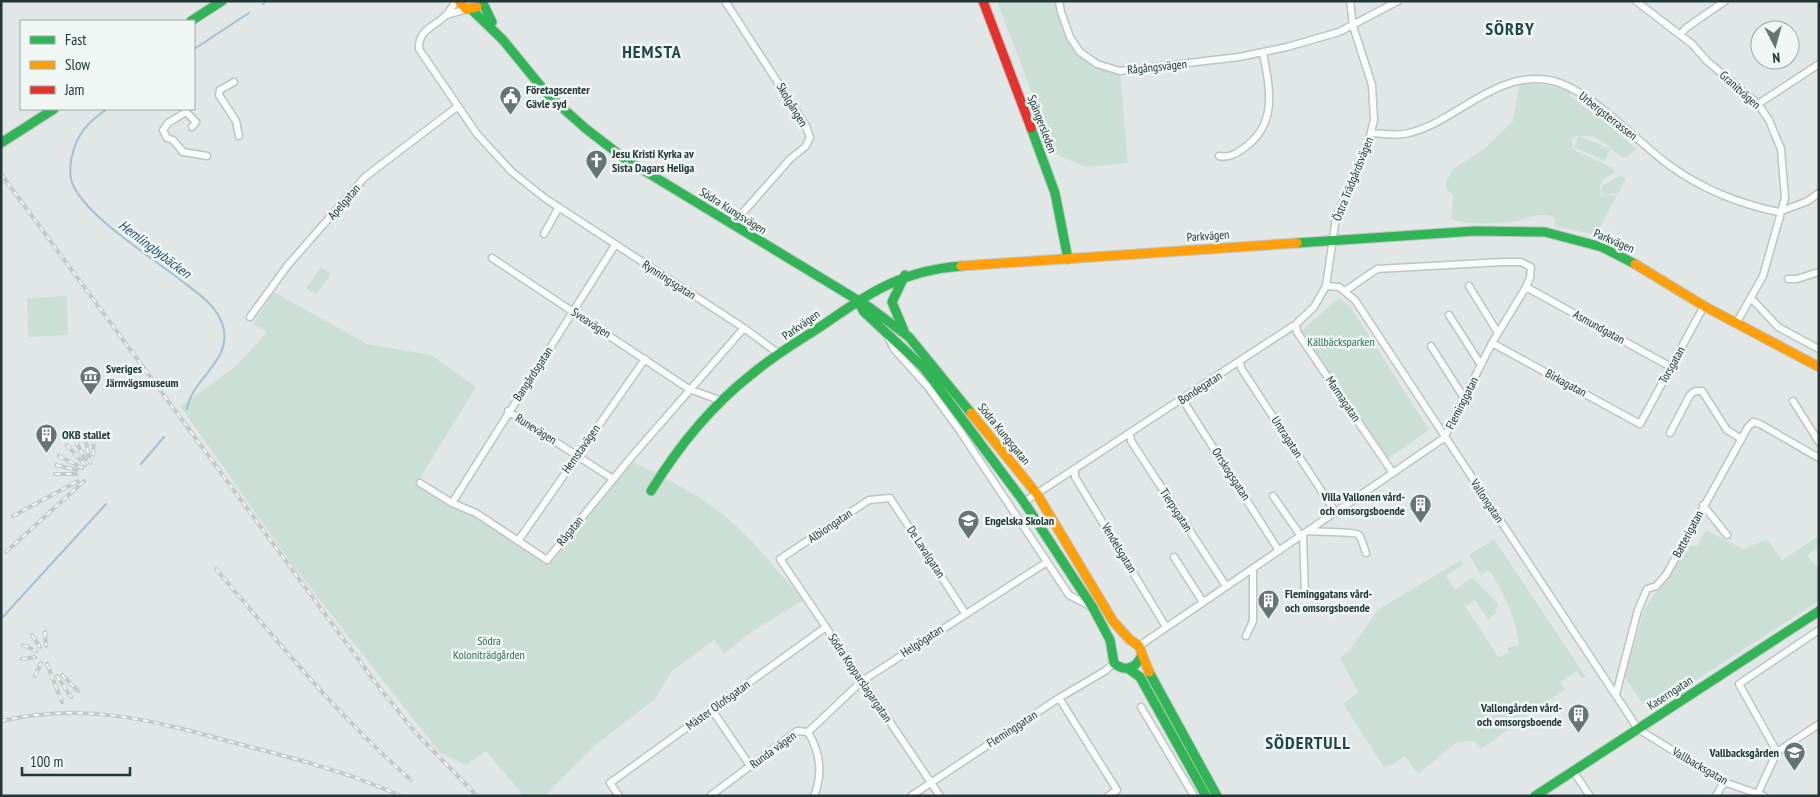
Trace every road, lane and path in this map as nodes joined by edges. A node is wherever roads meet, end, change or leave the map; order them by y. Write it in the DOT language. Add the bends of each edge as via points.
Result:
graph roads {
  1 [pos="222,1"];
  2 [pos="458,1"];
  3 [pos="481,1"];
  4 [pos="725,1"];
  5 [pos="983,1"];
  6 [pos="1060,1"];
  7 [pos="1350,1"];
  8 [pos="1398,1"];
  9 [pos="1636,1"];
  10 [pos="1725,1"];
  11 [pos="470,9"];
  12 [pos="446,15"];
  13 [pos="193,20"];
  14 [pos="1353,26"];
  15 [pos="495,29"];
  16 [pos="1680,35"];
  17 [pos="1263,53"];
  18 [pos="1819,64"];
  19 [pos="234,82"];
  20 [pos="1758,104"];
  21 [pos="457,107"];
  22 [pos="52,110"];
  23 [pos="192,127"];
  24 [pos="1371,133"];
  25 [pos="239,136"];
  26 [pos="1,143"];
  27 [pos="207,156"];
  28 [pos="1220,156"];
  29 [pos="1819,193"];
  30 [pos="559,207"];
  31 [pos="1779,212"];
  32 [pos="732,225"];
  33 [pos="544,234"];
  34 [pos="1332,240"];
  35 [pos="615,245"];
  36 [pos="492,258"];
  37 [pos="1068,259"];
  38 [pos="1819,272"];
  39 [pos="906,274"];
  40 [pos="1788,279"];
  41 [pos="1326,286"];
  42 [pos="1469,286"];
  43 [pos="1526,287"];
  44 [pos="1344,291"];
  45 [pos="1751,298"];
  46 [pos="858,301"];
  47 [pos="1704,306"];
  48 [pos="573,311"];
  49 [pos="1450,315"];
  50 [pos="250,317"];
  51 [pos="1737,322"];
  52 [pos="1296,324"];
  53 [pos="744,328"];
  54 [pos="886,331"];
  55 [pos="1498,333"];
  56 [pos="906,334"];
  57 [pos="1492,343"];
  58 [pos="1431,346"];
  59 [pos="1819,349"];
  60 [pos="779,354"];
  61 [pos="645,359"];
  62 [pos="1240,361"];
  63 [pos="1481,365"];
  64 [pos="1671,367"];
  65 [pos="1819,367"];
  66 [pos="689,389"];
  67 [pos="1186,397"];
  68 [pos="1464,398"];
  69 [pos="722,401"];
  70 [pos="1793,401"];
  71 [pos="508,411"];
  72 [pos="1640,424"];
  73 [pos="1130,433"];
  74 [pos="1670,433"];
  75 [pos="1444,438"];
  76 [pos="1740,438"];
  77 [pos="1819,442"];
  78 [pos="577,454"];
  79 [pos="1819,458"];
  80 [pos="1075,469"];
  81 [pos="1393,473"];
  82 [pos="613,479"];
  83 [pos="420,483"];
  84 [pos="651,491"];
  85 [pos="1037,494"];
  86 [pos="1273,496"];
  87 [pos="883,497"];
  88 [pos="1024,502"];
  89 [pos="452,503"];
  90 [pos="1703,505"];
  91 [pos="1336,513"];
  92 [pos="1304,534"];
  93 [pos="1726,535"];
  94 [pos="518,541"];
  95 [pos="1279,551"];
  96 [pos="1366,553"];
  97 [pos="1174,558"];
  98 [pos="780,559"];
  99 [pos="1047,562"];
  100 [pos="1253,569"];
  101 [pos="1226,586"];
  102 [pos="1304,594"];
  103 [pos="1203,602"];
  104 [pos="1093,608"];
  105 [pos="1819,611"];
  106 [pos="965,613"];
  107 [pos="1166,626"];
  108 [pos="826,628"];
  109 [pos="1819,630"];
  110 [pos="1246,636"];
  111 [pos="1129,639"];
  112 [pos="1139,646"];
  113 [pos="1112,648"];
  114 [pos="1141,657"];
  115 [pos="1114,663"];
  116 [pos="1129,669"];
  117 [pos="862,680"];
  118 [pos="1616,694"];
  119 [pos="1059,698"];
  120 [pos="1141,707"];
  121 [pos="712,710"];
  122 [pos="1819,724"];
  123 [pos="1638,729"];
  124 [pos="808,732"];
  125 [pos="1777,752"];
  126 [pos="751,766"];
  127 [pos="1573,771"];
  128 [pos="1724,782"];
  129 [pos="931,783"];
  130 [pos="1761,794"];
  131 [pos="619,796"];
  132 [pos="710,796"];
  133 [pos="814,796"];
  134 [pos="911,796"];
  135 [pos="940,796"];
  136 [pos="1108,796"];
  137 [pos="1194,796"];
  138 [pos="1206,796"];
  139 [pos="1217,796"];
  140 [pos="1535,796"];
  141 [pos="1590,796"];
  142 [pos="1716,796"];
  1 -- 13 [label="main road"];
  2 -- 11 [label="main road, Södra Kungsvägen"];
  2 -- 12 [label="street"];
  3 -- 11 [label="main road" via="478,7"];
  3 -- 15 [label="main road, Södra Kungsvägen"];
  4 -- 32 [label="street, Skolgången" via="806,126 810,138"];
  5 -- 37 [label="main road, Spängersleden" via="1055,194"];
  6 -- 17 [label="street, Rågångsvägen" via="1070,37 1080,52 1097,64 1120,71"];
  7 -- 14 [label="street, Östra Trädgårdsvägen"];
  8 -- 14 [label="street"];
  9 -- 16 [label="street, Granitvägen"];
  10 -- 16 [label="street"];
  11 -- 12 [label="street"];
  11 -- 15 [label="main road, Södra Kungsvägen"];
  12 -- 21 [label="street, Rynningsgatan" via="426,30 419,40 423,57"];
  14 -- 17 [label="street, Rågångsvägen"];
  14 -- 24 [label="street, Östra Trädgårdsvägen" via="1372,85 1374,120"];
  15 -- 32 [label="main road, Södra Kungsvägen" via="549,96 577,121 625,159"];
  16 -- 20 [label="street, Granitvägen"];
  17 -- 28 [label="street" via="1269,104 1261,135 1237,153"];
  18 -- 20 [label="street"];
  19 -- 25 [label="street" via="220,90 219,95 236,121"];
  20 -- 31 [label="street, Granitvägen" via="1769,120 1781,149 1785,198"];
  21 -- 30 [label="street, Rynningsgatan" via="504,165"];
  21 -- 50 [label="street, Apelgatan" via="365,177 288,265"];
  22 -- 26 [label="main road"];
  23 -- 27 [label="street" via="196,122 186,112 163,130 183,152"];
  24 -- 31 [label="street, Urbergsterrassen" via="1412,133 1476,97 1505,85 1531,80 1552,81 1580,93 1669,165 1702,186 1725,197"];
  24 -- 34 [label="street, Östra Trädgårdsvägen" via="1336,217"];
  29 -- 31 [label="street" via="1808,201"];
  30 -- 33 [label="street"];
  30 -- 35 [label="street, Rynningsgatan"];
  31 -- 45 [label="street, Granitvägen" via="1763,276"];
  32 -- 46 [label="main road, Södra Kungsvägen"];
  34 -- 37 [label="main road, Parkvägen"];
  34 -- 41 [label="street, Bondegatan"];
  34 -- 47 [label="main road, Parkvägen" via="1475,231 1545,232 1602,246"];
  35 -- 48 [label="street, Bangårdsgatan"];
  35 -- 53 [label="street, Rynningsgatan"];
  36 -- 48 [label="street, Sveavägen"];
  37 -- 39 [label="main road, Parkvägen" via="938,268"];
  38 -- 40 [label="street"];
  39 -- 46 [label="main road, Parkvägen"];
  39 -- 56 [label="main road" via="892,302"];
  41 -- 44 [label="street" via="1339,287"];
  41 -- 52 [label="street, Bondegatan" via="1314,307"];
  42 -- 55 [label="street"];
  43 -- 44 [label="street, Fleminggatan" via="1531,267 1521,262 1502,262 1377,269"];
  43 -- 55 [label="street, Fleminggatan"];
  43 -- 64 [label="street, Asmundgatan"];
  44 -- 75 [label="street, Vallongatan" via="1355,300"];
  45 -- 51 [label="street, Granitvägen"];
  45 -- 59 [label="street" via="1778,327"];
  46 -- 54 [label="main road, Södra Kungsgatan" via="864,312"];
  46 -- 56 [label="main road, Södra Kungsgatan"];
  46 -- 60 [label="main road, Parkvägen"];
  47 -- 51 [label="main road, Parkvägen"];
  47 -- 64 [label="street, Torsgatan"];
  48 -- 61 [label="street, Sveavägen"];
  48 -- 71 [label="street, Bangårdsgatan"];
  49 -- 63 [label="street"];
  51 -- 65 [label="main road, Parkvägen"];
  52 -- 62 [label="street, Bondegatan"];
  52 -- 81 [label="street, Marmagatan" via="1297,332"];
  53 -- 60 [label="street, Rynningsgatan"];
  53 -- 66 [label="street, Rågatan"];
  54 -- 88 [label="main road, Södra Kungsgatan" via="924,368"];
  54 -- 99 [label="street, Södra Kungsgatan" via="894,349 928,387 960,431"];
  55 -- 57 [label="street, Fleminggatan"];
  56 -- 85 [label="main road, Södra Kungsgatan"];
  57 -- 63 [label="street, Fleminggatan"];
  57 -- 72 [label="street, Birkagatan"];
  58 -- 68 [label="street"];
  60 -- 69 [label="main road, Parkvägen"];
  61 -- 66 [label="street, Sveavägen"];
  61 -- 78 [label="street, Hemstavägen"];
  62 -- 67 [label="street, Bondegatan"];
  62 -- 91 [label="street, Untragatan" via="1241,368"];
  63 -- 68 [label="street, Fleminggatan"];
  64 -- 72 [label="street, Torsgatan"];
  66 -- 69 [label="street"];
  66 -- 82 [label="street, Rågatan"];
  67 -- 73 [label="street, Bondegatan"];
  67 -- 95 [label="street, Orrskogsgatan" via="1186,405"];
  68 -- 75 [label="street, Fleminggatan"];
  69 -- 84 [label="main road, Parkvägen" via="685,442"];
  70 -- 77 [label="street"];
  71 -- 78 [label="street, Runevägen"];
  71 -- 89 [label="street, Bangårdsgatan"];
  73 -- 80 [label="street, Bondegatan"];
  73 -- 101 [label="street, Tierpsgatan" via="1131,441"];
  74 -- 76 [label="street" via="1690,395 1702,390 1727,430"];
  75 -- 81 [label="street, Fleminggatan"];
  75 -- 118 [label="street, Vallongatan"];
  76 -- 79 [label="street, Batterigatan" via="1753,422"];
  76 -- 90 [label="street, Batterigatan"];
  78 -- 82 [label="street, Runevägen"];
  78 -- 94 [label="street, Hemstavägen"];
  80 -- 85 [label="street, Bondegatan"];
  80 -- 107 [label="street, Vendelsgatan" via="1075,477"];
  81 -- 91 [label="street, Fleminggatan"];
  82 -- 94 [label="street, Rågatan" via="547,560"];
  83 -- 89 [label="street, Rågatan"];
  85 -- 88 [label="street, Bondegatan"];
  85 -- 111 [label="main road, Södra Kungsgatan" via="1113,621"];
  86 -- 92 [label="street"];
  87 -- 98 [label="street, Albiongatan" via="869,500"];
  87 -- 106 [label="street, De Lavalgatan" via="890,498 895,505"];
  88 -- 104 [label="main road, Södra Kungsgatan"];
  89 -- 94 [label="street, Rågatan" via="476,513"];
  90 -- 93 [label="street"];
  90 -- 118 [label="street, Batterigatan" via="1666,575 1656,586 1647,589 1638,610"];
  91 -- 92 [label="street, Fleminggatan"];
  92 -- 95 [label="street, Fleminggatan"];
  92 -- 96 [label="street" via="1355,532 1359,534"];
  92 -- 102 [label="street"];
  95 -- 100 [label="street, Fleminggatan"];
  97 -- 103 [label="street"];
  98 -- 108 [label="street, Södra Kopparslagargatan"];
  99 -- 104 [label="street, Södra Kungsgatan" via="1069,596"];
  99 -- 106 [label="street, Helgögatan"];
  100 -- 101 [label="street, Fleminggatan"];
  100 -- 110 [label="street" via="1253,621"];
  101 -- 103 [label="street, Fleminggatan"];
  103 -- 107 [label="street, Fleminggatan"];
  104 -- 113 [label="main road, Södra Kungsgatan"];
  105 -- 123 [label="main road, Kaserngatan"];
  106 -- 117 [label="street, Helgögatan"];
  107 -- 112 [label="street, Fleminggatan"];
  108 -- 117 [label="street, Södra Kopparslagargatan"];
  108 -- 121 [label="street, Mäster Olofsgatan"];
  109 -- 125 [label="street" via="1739,684"];
  111 -- 112 [label="main road, Södra Kungsgatan"];
  111 -- 113 [label="main road"];
  112 -- 114 [label="main road"];
  113 -- 115 [label="main road, Södra Kungsgatan"];
  114 -- 116 [label="main road" via="1137,665"];
  114 -- 139 [label="main road"];
  115 -- 116 [label="main road"];
  115 -- 119 [label="street, Fleminggatan"];
  116 -- 138 [label="main road" via="1140,677"];
  117 -- 124 [label="street, Helgögatan"];
  117 -- 129 [label="street, Södra Kopparslagargatan"];
  118 -- 123 [label="street, Vallongatan"];
  119 -- 129 [label="street, Fleminggatan"];
  119 -- 136 [label="street" via="1117,790"];
  120 -- 137 [label="street"];
  121 -- 126 [label="street"];
  121 -- 131 [label="street, Mäster Olofsgatan" via="610,784"];
  122 -- 125 [label="street"];
  123 -- 127 [label="main road, Kaserngatan"];
  123 -- 128 [label="street, Vallbacksgatan"];
  124 -- 126 [label="street, Runda vägen" via="796,731"];
  124 -- 133 [label="street, Runda vägen" via="819,759 820,781"];
  125 -- 130 [label="street"];
  126 -- 132 [label="street, Runda vägen"];
  127 -- 140 [label="main road, Kaserngatan"];
  127 -- 141 [label="street"];
  128 -- 130 [label="street, Vallbacksgatan"];
  128 -- 142 [label="street"];
  129 -- 134 [label="street, Fleminggatan"];
  129 -- 135 [label="street, Södra Kopparslagargatan"];
}
